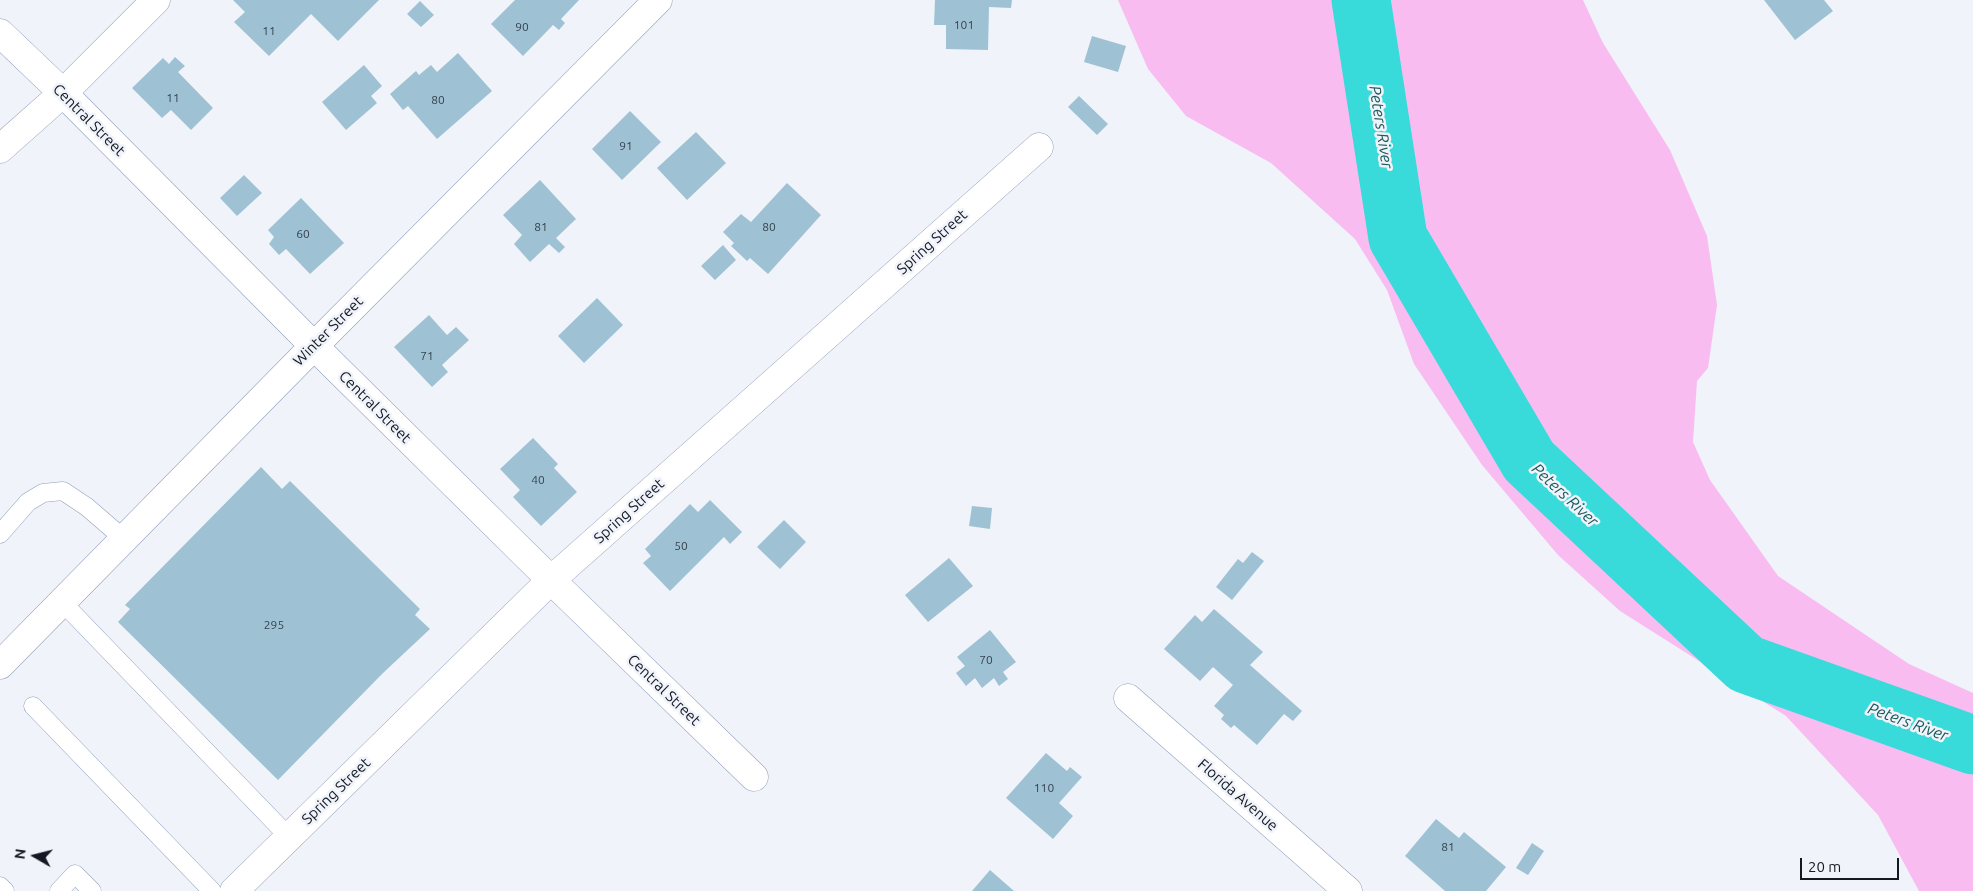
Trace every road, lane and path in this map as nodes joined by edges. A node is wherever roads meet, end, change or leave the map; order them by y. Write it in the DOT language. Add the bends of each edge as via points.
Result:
graph roads {
  1 [pos="156,0"];
  2 [pos="658,0"];
  3 [pos="0,33"];
  4 [pos="63,93"];
  5 [pos="1039,147"];
  6 [pos="0,149"];
  7 [pos="314,346"];
  8 [pos="0,534"];
  9 [pos="124,539"];
  10 [pos="550,580"];
  11 [pos="62,602"];
  12 [pos="0,665"];
  13 [pos="1128,698"];
  14 [pos="33,706"];
  15 [pos="754,777"];
  16 [pos="289,837"];
  17 [pos="0,886"];
  18 [pos="5,891"];
  19 [pos="59,891"];
  20 [pos="92,891"];
  21 [pos="212,891"];
  22 [pos="234,891"];
  23 [pos="1348,891"];
  1 -- 4 [label="street"];
  2 -- 7 [label="street, Winter Street"];
  3 -- 4 [label="street, Central Street"];
  4 -- 6 [label="street"];
  4 -- 7 [label="street, Central Street"];
  5 -- 10 [label="street, Spring Street"];
  7 -- 9 [label="street, Winter Street"];
  7 -- 10 [label="street, Central Street"];
  8 -- 9 [label="lane" via="28,502 43,493 63,491"];
  9 -- 11 [label="street, Winter Street"];
  10 -- 15 [label="street, Central Street"];
  10 -- 16 [label="street, Spring Street"];
  11 -- 12 [label="street, Winter Street"];
  11 -- 16 [label="lane"];
  13 -- 23 [label="street, Florida Avenue"];
  14 -- 21 [label="lane"];
  16 -- 22 [label="street, Spring Street"];
  17 -- 18 [label="lane"];
  19 -- 20 [label="lane" via="75,874"];
}
